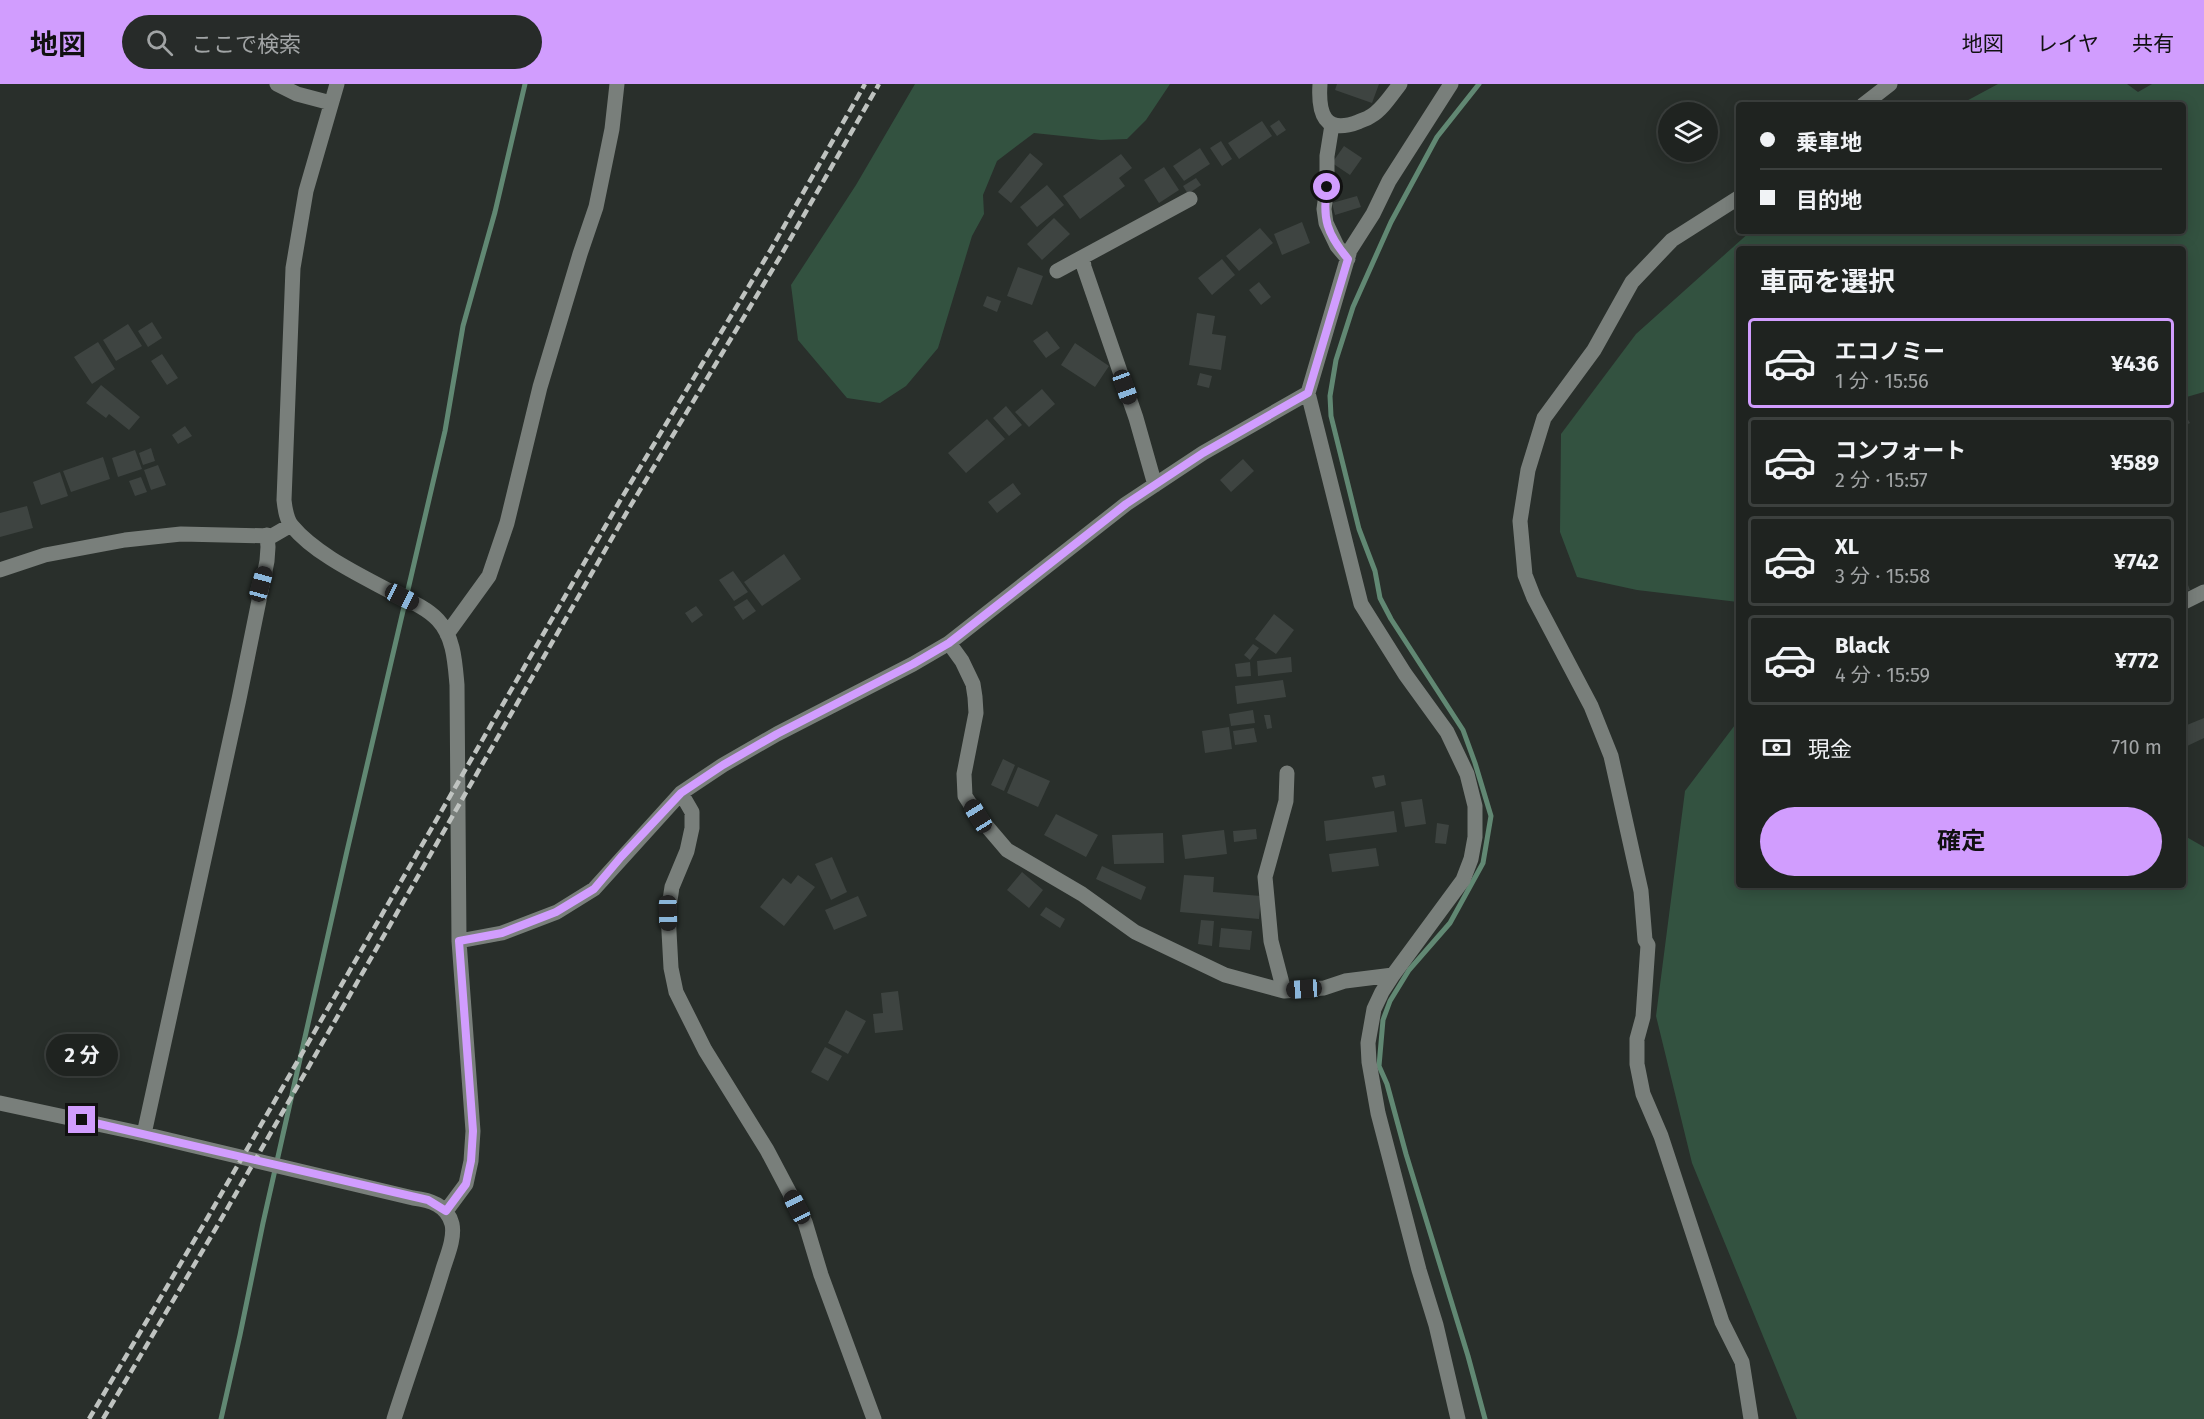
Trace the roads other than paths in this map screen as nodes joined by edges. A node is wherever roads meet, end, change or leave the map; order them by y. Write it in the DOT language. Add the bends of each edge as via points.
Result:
graph roads {
  1 [pos="277,84"];
  2 [pos="337,84"];
  3 [pos="616,84"];
  4 [pos="1320,84"];
  5 [pos="1400,84"];
  6 [pos="1451,84"];
  7 [pos="1890,84"];
  8 [pos="1867,102"];
  9 [pos="331,103"];
  10 [pos="1332,125"];
  11 [pos="1736,199"];
  12 [pos="1190,200"];
  13 [pos="1083,258"];
  14 [pos="1348,259"];
  15 [pos="1057,271"];
  16 [pos="1308,393"];
  17 [pos="1155,485"];
  18 [pos="291,525"];
  19 [pos="267,535"];
  20 [pos="0,570"];
  21 [pos="2204,592"];
  22 [pos="2186,601"];
  23 [pos="447,634"];
  24 [pos="949,643"];
  25 [pos="1287,773"];
  26 [pos="681,793"];
  27 [pos="459,941"];
  28 [pos="1393,975"];
  29 [pos="1284,991"];
  30 [pos="0,1103"];
  31 [pos="144,1134"];
  32 [pos="446,1211"];
  33 [pos="394,1419"];
  34 [pos="874,1419"];
  35 [pos="1458,1419"];
  36 [pos="1751,1419"];
  1 -- 9 [label="street"];
  2 -- 9 [label="street"];
  3 -- 23 [label="street" via="612,129 596,207 540,387 507,523 489,576"];
  4 -- 10 [label="street" via="1321,110"];
  5 -- 10 [label="street" via="1372,116 1348,126"];
  6 -- 14 [label="street" via="1389,181"];
  7 -- 8 [label="street"];
  9 -- 18 [label="street" via="306,191 293,268 284,500"];
  10 -- 14 [label="street" via="1324,209 1337,246"];
  11 -- 36 [label="street" via="1672,240 1632,282 1594,350 1544,418 1528,470 1520,521 1525,575 1591,706 1611,756 1641,891 1648,945 1643,1017 1636,1039 1643,1094 1661,1136 1722,1322 1742,1362"];
  12 -- 13 [label="street"];
  13 -- 15 [label="street"];
  13 -- 17 [label="street"];
  14 -- 16 [label="street"];
  16 -- 17 [label="street"];
  16 -- 28 [label="street" via="1361,604 1447,732 1467,774 1475,806 1475,837 1463,880"];
  17 -- 24 [label="street"];
  18 -- 19 [label="street"];
  18 -- 23 [label="street" via="337,562 417,605 438,620"];
  19 -- 20 [label="street" via="161,536 45,555"];
  19 -- 31 [label="street" via="267,561 239,699"];
  21 -- 22 [label="street"];
  23 -- 27 [label="street" via="453,647 457,685"];
  24 -- 26 [label="street" via="768,739"];
  24 -- 29 [label="street" via="966,669 975,697 976,713 964,774 965,796 1007,850 1082,894 1135,932 1225,975"];
  25 -- 29 [label="street" via="1286,801 1265,877 1271,941"];
  26 -- 27 [label="street" via="594,889 556,912 502,933"];
  26 -- 34 [label="street" via="692,812 692,828 672,887 668,913 676,992 705,1050 767,1150 805,1222"];
  27 -- 32 [label="street" via="473,1131 466,1184"];
  28 -- 29 [label="street"];
  28 -- 35 [label="street" via="1374,1009 1369,1062 1378,1113"];
  30 -- 31 [label="street"];
  31 -- 32 [label="street" via="428,1200"];
  32 -- 33 [label="street" via="453,1231 448,1253"];
}
